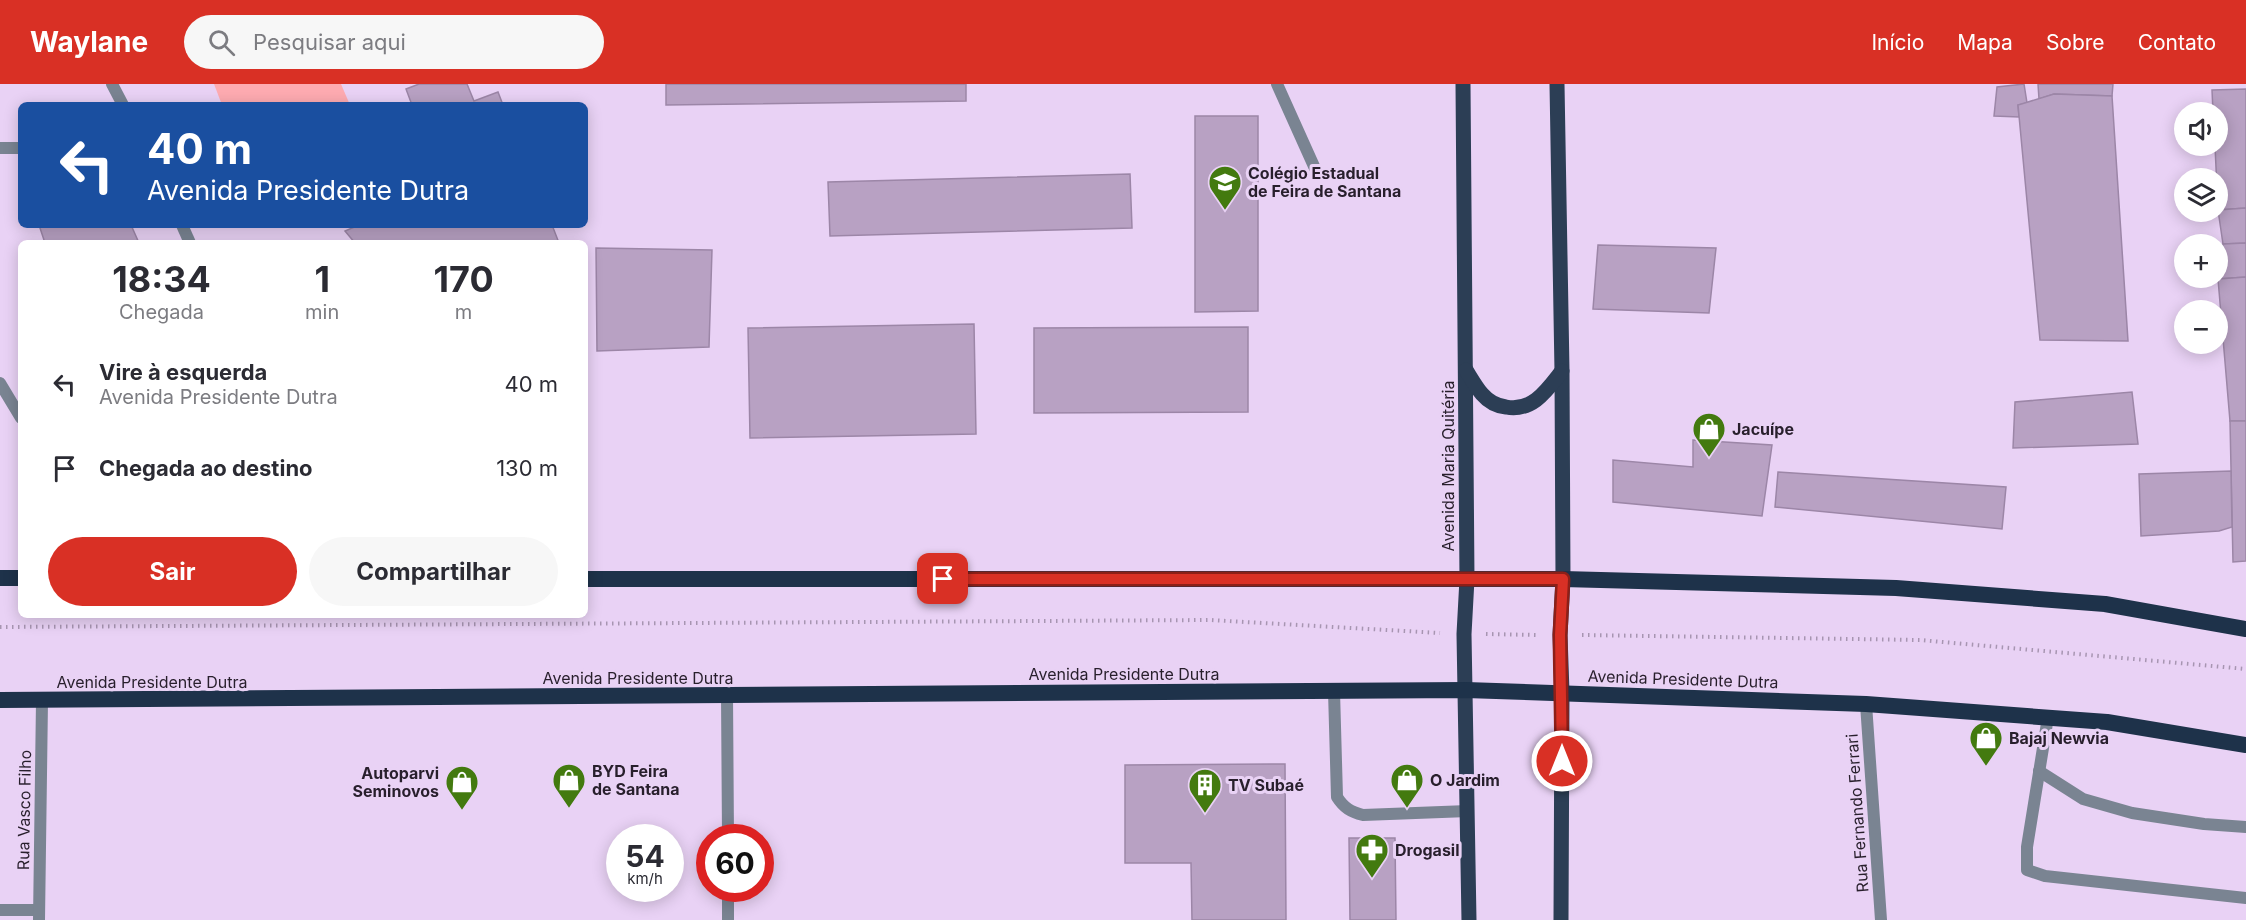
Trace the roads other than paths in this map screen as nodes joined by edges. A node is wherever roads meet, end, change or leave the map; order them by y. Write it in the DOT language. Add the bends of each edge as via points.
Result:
graph roads {
  1 [pos="112,84"];
  2 [pos="1277,84"];
  3 [pos="1463,84"];
  4 [pos="1557,84"];
  5 [pos="121,102"];
  6 [pos="0,148"];
  7 [pos="18,148"];
  8 [pos="1317,172"];
  9 [pos="1466,370"];
  10 [pos="1562,371"];
  11 [pos="0,383"];
  12 [pos="18,413"];
  13 [pos="0,578"];
  14 [pos="18,578"];
  15 [pos="588,579"];
  16 [pos="1467,579"];
  17 [pos="1563,579"];
  18 [pos="2246,628"];
  19 [pos="1466,690"];
  20 [pos="1334,691"];
  21 [pos="1562,692"];
  22 [pos="727,695"];
  23 [pos="0,700"];
  24 [pos="42,700"];
  25 [pos="1866,704"];
  26 [pos="2048,717"];
  27 [pos="2246,745"];
  28 [pos="2039,771"];
  29 [pos="1468,811"];
  30 [pos="728,824"];
  31 [pos="2246,827"];
  32 [pos="2246,898"];
  33 [pos="728,902"];
  34 [pos="0,910"];
  35 [pos="39,915"];
  36 [pos="728,920"];
  37 [pos="1469,920"];
  38 [pos="1561,920"];
  39 [pos="1881,920"];
  1 -- 5 [label="street"];
  2 -- 8 [label="street"];
  3 -- 9 [label="main road, Avenida Maria Quitéria"];
  4 -- 10 [label="main road"];
  6 -- 7 [label="street"];
  9 -- 10 [label="main road" via="1482,395 1497,406 1516,409 1543,396"];
  9 -- 16 [label="main road, Avenida Maria Quitéria"];
  10 -- 17 [label="main road"];
  11 -- 12 [label="street"];
  13 -- 14 [label="highway"];
  15 -- 16 [label="highway"];
  16 -- 17 [label="highway"];
  16 -- 19 [label="main road, Avenida Maria Quitéria"];
  17 -- 18 [label="highway" via="1896,588 2105,604"];
  17 -- 21 [label="main road"];
  19 -- 20 [label="highway, Avenida Presidente Dutra"];
  19 -- 21 [label="highway, Avenida Presidente Dutra"];
  19 -- 29 [label="main road, Avenida Maria Quitéria"];
  20 -- 22 [label="highway, Avenida Presidente Dutra"];
  20 -- 29 [label="street" via="1337,797 1342,805 1363,815"];
  21 -- 25 [label="highway, Avenida Presidente Dutra"];
  21 -- 38 [label="main road"];
  22 -- 24 [label="highway, Avenida Presidente Dutra"];
  22 -- 30 [label="street"];
  23 -- 24 [label="highway, Avenida Presidente Dutra"];
  24 -- 35 [label="street, Rua Vasco Filho"];
  25 -- 26 [label="highway, Avenida Presidente Dutra"];
  25 -- 39 [label="street, Rua Fernando Ferrari"];
  26 -- 27 [label="highway, Avenida Presidente Dutra" via="2107,722"];
  26 -- 28 [label="street"];
  28 -- 31 [label="street" via="2083,799 2133,813"];
  28 -- 32 [label="street" via="2026,847 2027,870 2045,876"];
  29 -- 37 [label="main road, Avenida Maria Quitéria"];
  33 -- 36 [label="street"];
  34 -- 35 [label="street"];
}
